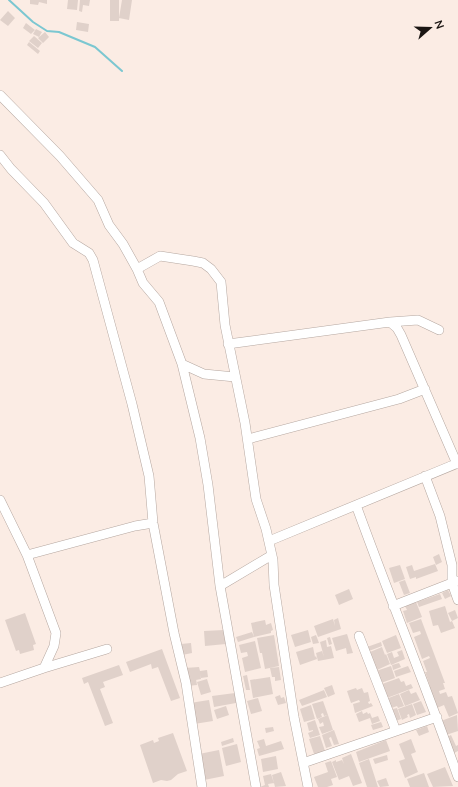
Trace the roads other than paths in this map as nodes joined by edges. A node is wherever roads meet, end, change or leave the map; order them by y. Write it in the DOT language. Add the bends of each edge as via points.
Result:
graph roads {
  1 [pos="0,94"];
  2 [pos="0,155"];
  3 [pos="137,269"];
  4 [pos="390,322"];
  5 [pos="439,330"];
  6 [pos="228,344"];
  7 [pos="182,364"];
  8 [pos="235,377"];
  9 [pos="425,389"];
  10 [pos="248,439"];
  11 [pos="458,463"];
  12 [pos="425,476"];
  13 [pos="0,500"];
  14 [pos="356,505"];
  15 [pos="153,523"];
  16 [pos="269,541"];
  17 [pos="27,555"];
  18 [pos="272,555"];
  19 [pos="455,582"];
  20 [pos="220,586"];
  21 [pos="458,600"];
  22 [pos="393,606"];
  23 [pos="359,636"];
  24 [pos="108,649"];
  25 [pos="44,668"];
  26 [pos="0,683"];
  27 [pos="437,717"];
  28 [pos="396,731"];
  29 [pos="303,763"];
  30 [pos="458,777"];
  31 [pos="202,787"];
  32 [pos="256,787"];
  33 [pos="308,787"];
  1 -- 3 [label="street" via="98,200 109,225"];
  2 -- 15 [label="street" via="44,203 73,243 89,253 93,260 149,476"];
  3 -- 6 [label="street" via="160,256 203,263 211,269 221,282"];
  3 -- 7 [label="street" via="143,283 159,302"];
  4 -- 5 [label="street" via="418,320"];
  4 -- 6 [label="street"];
  4 -- 9 [label="street" via="397,328"];
  6 -- 8 [label="street"];
  7 -- 8 [label="street" via="204,374"];
  7 -- 20 [label="street" via="204,461"];
  8 -- 10 [label="street"];
  9 -- 10 [label="street" via="399,399"];
  9 -- 11 [label="street"];
  10 -- 16 [label="street" via="256,499"];
  11 -- 12 [label="street"];
  12 -- 14 [label="street"];
  12 -- 19 [label="street" via="440,516"];
  13 -- 17 [label="street"];
  14 -- 16 [label="street"];
  14 -- 22 [label="street"];
  15 -- 17 [label="street"];
  15 -- 31 [label="street" via="186,683"];
  16 -- 18 [label="street"];
  17 -- 25 [label="street" via="56,633 54,646"];
  18 -- 20 [label="street"];
  18 -- 29 [label="street" via="274,585"];
  19 -- 21 [label="street"];
  19 -- 22 [label="street"];
  20 -- 32 [label="street"];
  22 -- 27 [label="street"];
  23 -- 28 [label="street"];
  24 -- 25 [label="street"];
  25 -- 26 [label="street"];
  27 -- 28 [label="street"];
  27 -- 30 [label="street"];
  28 -- 29 [label="street"];
  29 -- 33 [label="street"];
}
